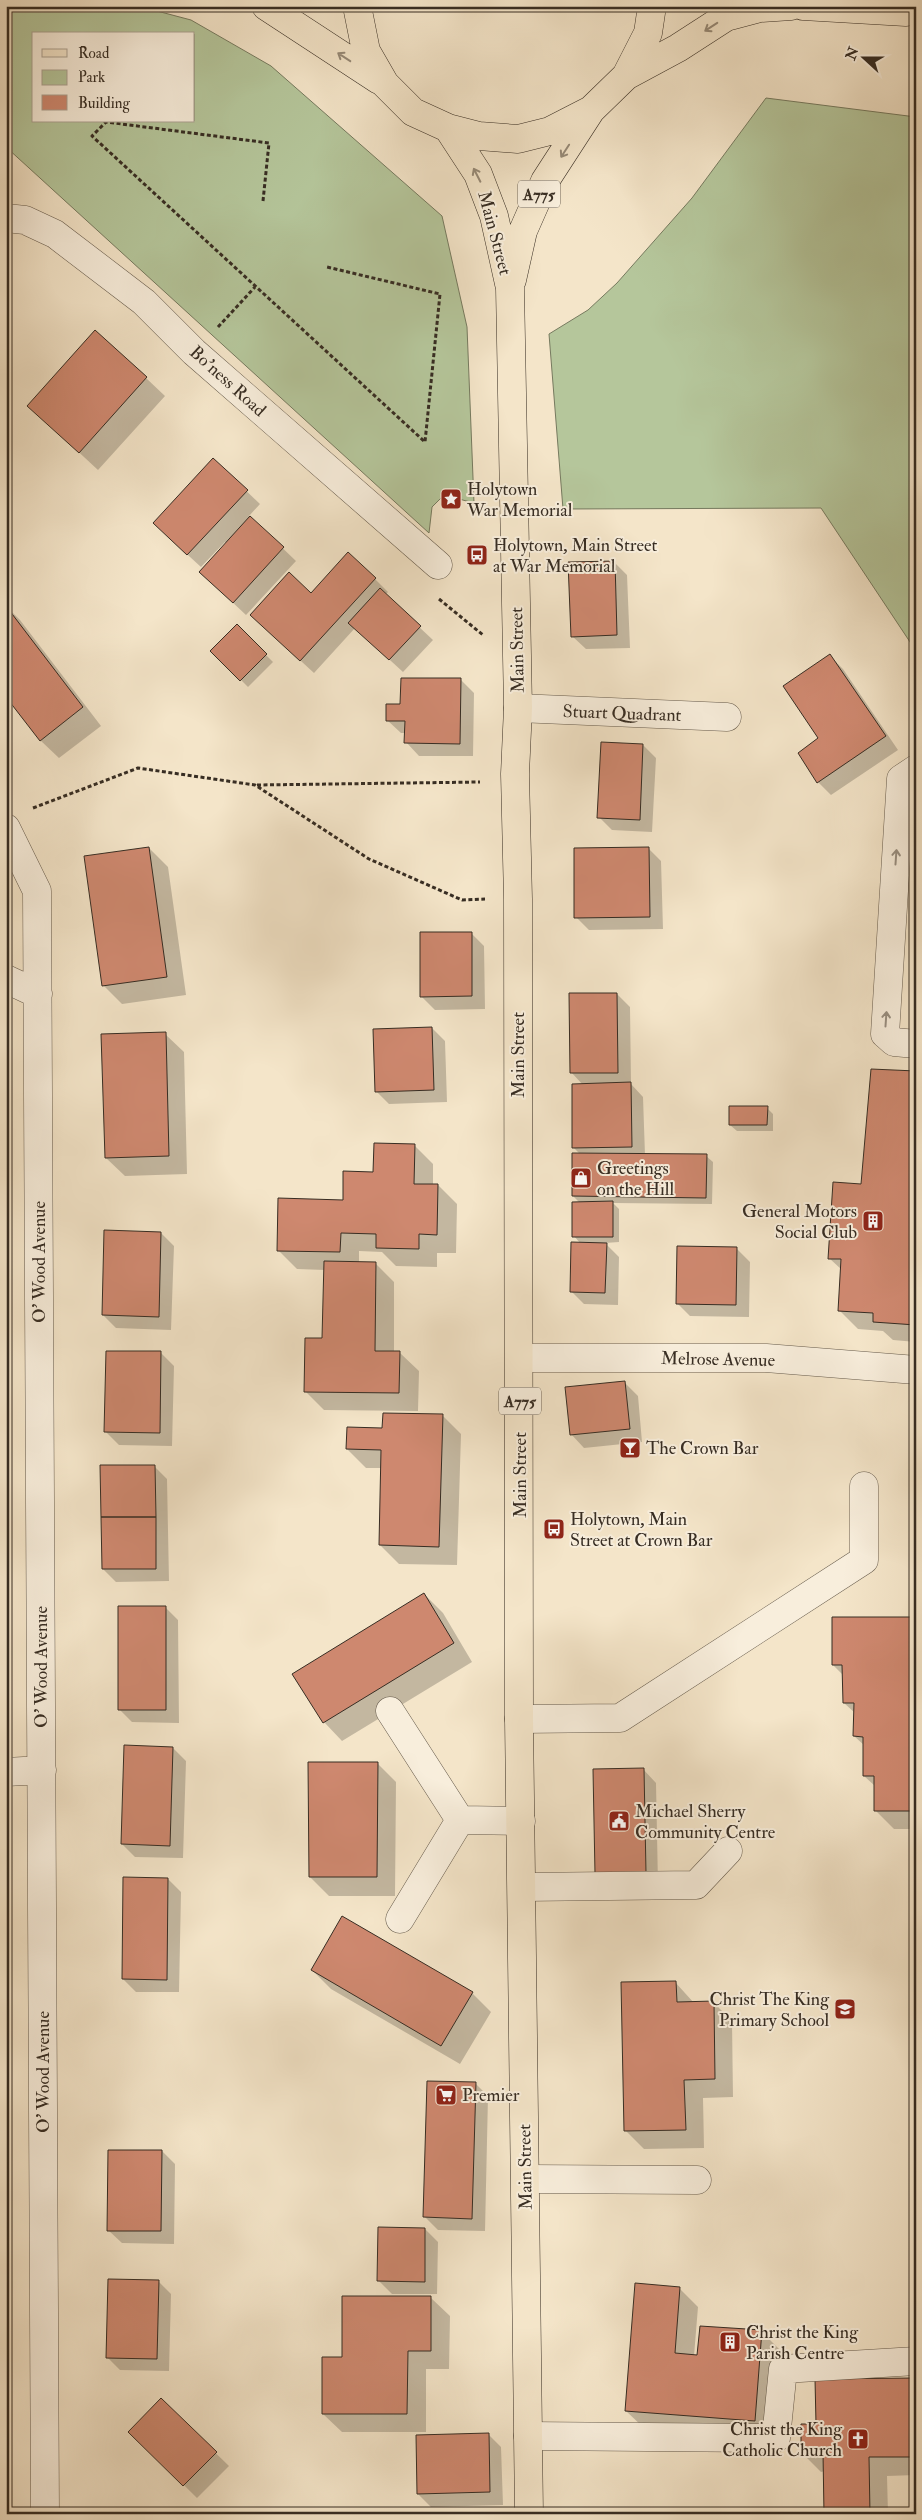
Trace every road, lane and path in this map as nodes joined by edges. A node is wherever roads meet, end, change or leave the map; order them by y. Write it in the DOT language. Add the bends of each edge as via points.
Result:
graph roads {
  1 [pos="266,6"];
  2 [pos="357,6"];
  3 [pos="652,6"];
  4 [pos="791,6"];
  5 [pos="803,6"];
  6 [pos="904,11"];
  7 [pos="626,76"];
  8 [pos="385,84"];
  9 [pos="591,110"];
  10 [pos="448,128"];
  11 [pos="263,201"];
  12 [pos="6,218"];
  13 [pos="327,267"];
  14 [pos="255,287"];
  15 [pos="510,288"];
  16 [pos="194,352"];
  17 [pos="438,565"];
  18 [pos="516,662"];
  19 [pos="518,708"];
  20 [pos="727,717"];
  21 [pos="916,769"];
  22 [pos="515,774"];
  23 [pos="255,785"];
  24 [pos="15,819"];
  25 [pos="518,899"];
  26 [pos="6,979"];
  27 [pos="38,994"];
  28 [pos="916,1044"];
  29 [pos="520,1358"];
  30 [pos="916,1370"];
  31 [pos="864,1486"];
  32 [pos="390,1711"];
  33 [pos="519,1719"];
  34 [pos="42,1770"];
  35 [pos="6,1772"];
  36 [pos="460,1820"];
  37 [pos="520,1821"];
  38 [pos="728,1851"];
  39 [pos="523,1887"];
  40 [pos="400,1919"];
  41 [pos="526,2179"];
  42 [pos="697,2180"];
  43 [pos="916,2361"];
  44 [pos="528,2436"];
  45 [pos="45,2514"];
  46 [pos="529,2514"];
  8 -- 1 [label="main road, one-way"];
  2 -- 8 [label="main road, A775" via="366,51"];
  3 -- 7 [label="main road, A775" via="648,33"];
  4 -- 7 [label="main road, one-way" via="760,8 726,17"];
  5 -- 6 [label="main road"];
  7 -- 9 [label="main road, A775"];
  8 -- 10 [label="main road, A775" via="412,112"];
  9 -- 10 [label="main road, A775" via="550,131 518,139 479,136"];
  9 -- 15 [label="main road, Main Street / A775, one-way" via="545,181 523,231"];
  15 -- 10 [label="main road, Main Street / A775, one-way" via="494,216 478,174"];
  11 -- 14 [label="path" via="269,143 106,122 92,136"];
  12 -- 16 [label="street, Bo'ness Road" via="25,220 55,234 144,302"];
  13 -- 14 [label="path" via="440,294 425,442"];
  14 -- 16 [label="path"];
  15 -- 18 [label="main road, Main Street / A775"];
  16 -- 17 [label="street, Bo'ness Road"];
  17 -- 18 [label="path" via="430,592"];
  18 -- 19 [label="main road, Main Street / A775"];
  19 -- 20 [label="street, Stuart Quadrant"];
  19 -- 22 [label="main road, Main Street / A775"];
  28 -- 21 [label="street, one-way" via="894,1042 885,1034 901,779"];
  22 -- 23 [label="path" via="482,782"];
  22 -- 25 [label="main road, Main Street / A775"];
  23 -- 24 [label="path" via="138,768"];
  23 -- 25 [label="path" via="370,859 462,900"];
  24 -- 27 [label="street, O' Wood Avenue" via="37,891"];
  25 -- 29 [label="main road, Main Street / A775"];
  26 -- 27 [label="street"];
  27 -- 34 [label="street, O' Wood Avenue"];
  29 -- 30 [label="street, Melrose Avenue" via="766,1358"];
  29 -- 33 [label="main road, Main Street / A775"];
  31 -- 33 [label="street" via="864,1560 620,1718"];
  32 -- 36 [label="street"];
  33 -- 37 [label="main road, Main Street / A775"];
  34 -- 35 [label="street"];
  34 -- 45 [label="street, O' Wood Avenue"];
  36 -- 37 [label="street"];
  36 -- 40 [label="street"];
  37 -- 39 [label="main road, Main Street / A775"];
  38 -- 39 [label="street" via="696,1886"];
  39 -- 41 [label="main road, Main Street / A775"];
  41 -- 42 [label="street"];
  41 -- 44 [label="main road, Main Street / A775"];
  43 -- 44 [label="street" via="783,2369 776,2438"];
  44 -- 46 [label="main road, Main Street / A775"];
}
